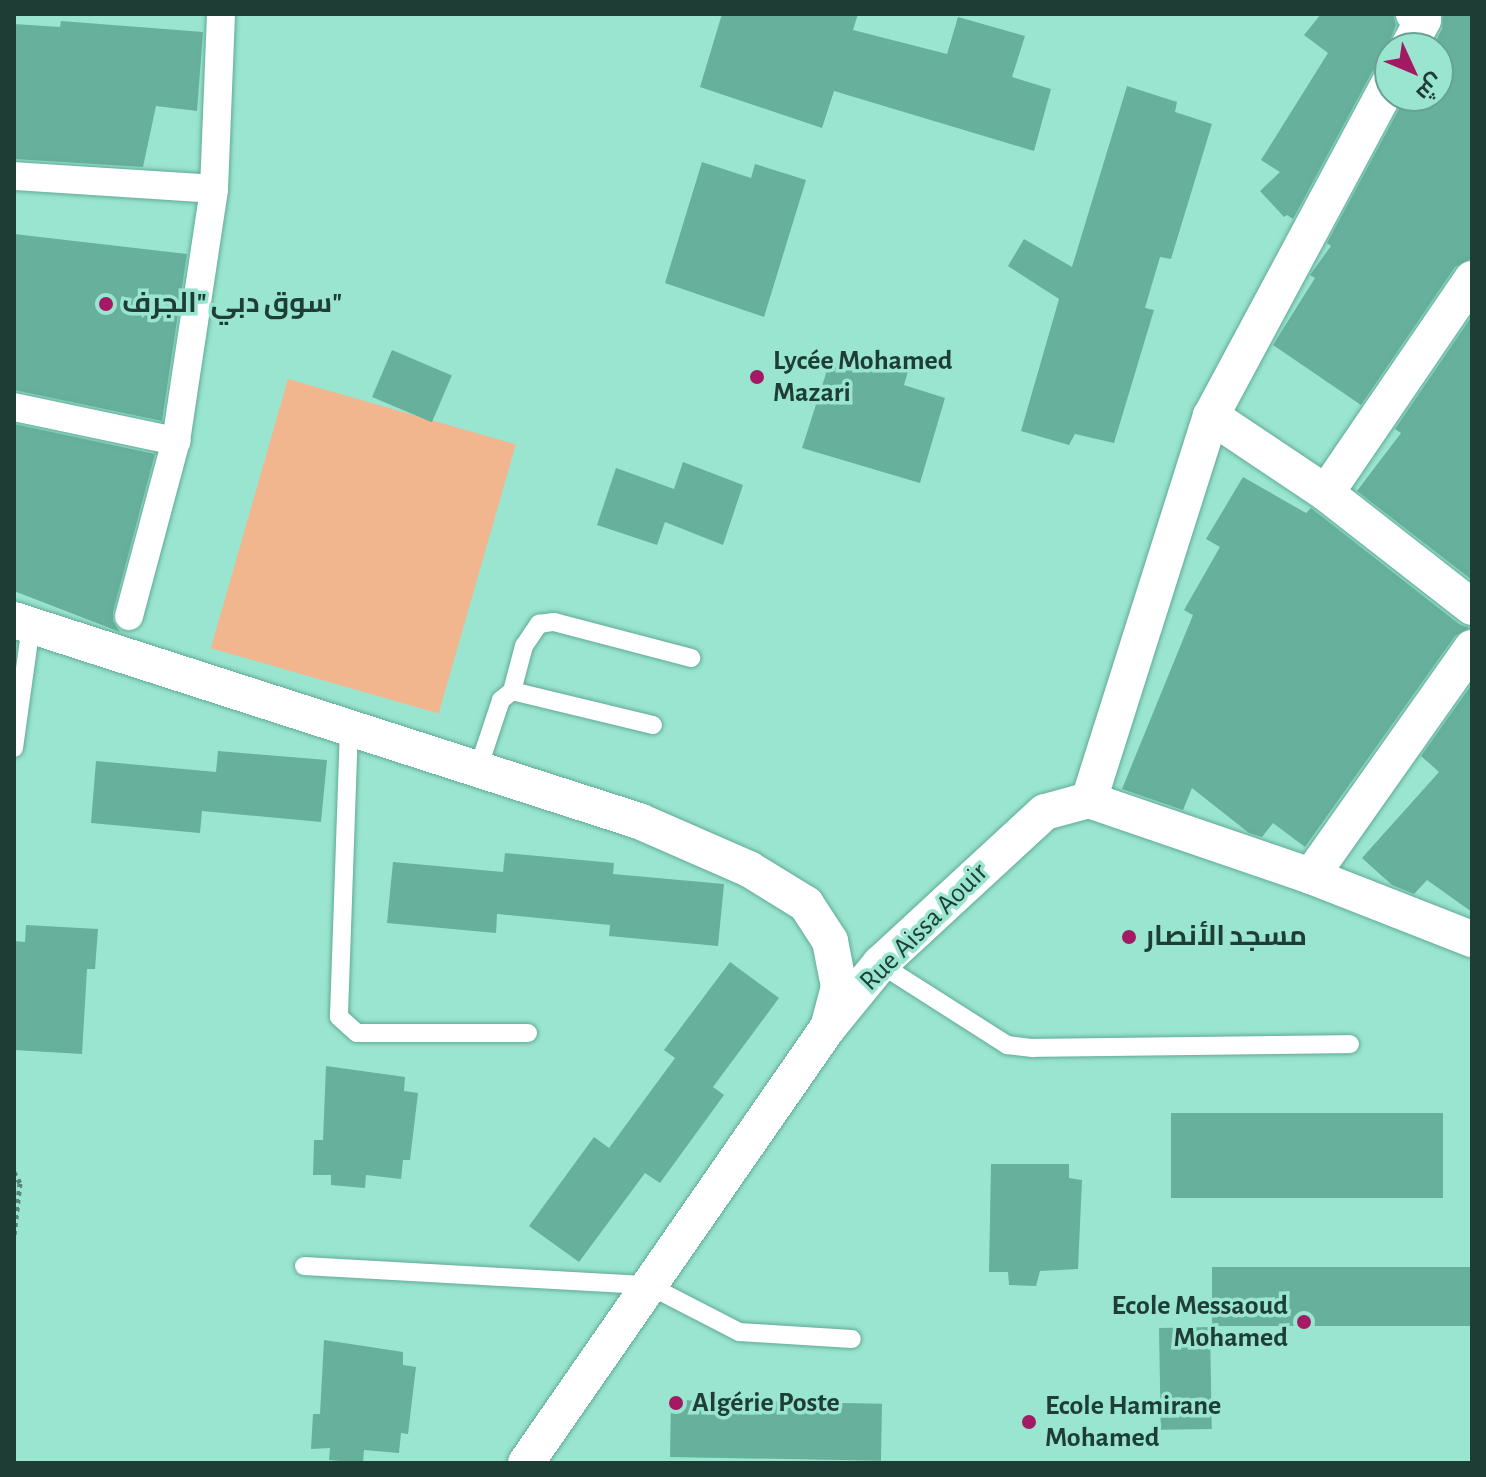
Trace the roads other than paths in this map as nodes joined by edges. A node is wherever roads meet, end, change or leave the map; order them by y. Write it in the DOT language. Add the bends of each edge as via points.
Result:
graph roads {
  1 [pos="221,14"];
  2 [pos="1414,14"];
  3 [pos="1417,32"];
  4 [pos="1374,112"];
  5 [pos="14,176"];
  6 [pos="214,189"];
  7 [pos="1472,279"];
  8 [pos="14,407"];
  9 [pos="1211,416"];
  10 [pos="176,441"];
  11 [pos="1326,493"];
  12 [pos="1472,607"];
  13 [pos="129,616"];
  14 [pos="22,623"];
  15 [pos="1472,648"];
  16 [pos="691,658"];
  17 [pos="512,691"];
  18 [pos="653,725"];
  19 [pos="349,728"];
  20 [pos="14,748"];
  21 [pos="478,769"];
  22 [pos="1089,800"];
  23 [pos="1311,876"];
  24 [pos="1472,939"];
  25 [pos="880,964"];
  26 [pos="827,1029"];
  27 [pos="528,1033"];
  28 [pos="1350,1044"];
  29 [pos="304,1266"];
  30 [pos="648,1285"];
  31 [pos="852,1339"];
  32 [pos="526,1463"];
  1 -- 6 [label="street"];
  2 -- 3 [label="street" via="1423,20"];
  4 -- 9 [label="street"];
  5 -- 6 [label="street"];
  6 -- 10 [label="street"];
  7 -- 11 [label="street"];
  8 -- 10 [label="street"];
  9 -- 11 [label="street"];
  9 -- 22 [label="street"];
  10 -- 13 [label="street"];
  11 -- 12 [label="street"];
  14 -- 19 [label="street"];
  14 -- 20 [label="lane"];
  15 -- 23 [label="street"];
  16 -- 17 [label="lane" via="554,622 539,624 524,646"];
  17 -- 18 [label="lane"];
  17 -- 21 [label="lane" via="501,700"];
  19 -- 21 [label="street"];
  19 -- 27 [label="lane" via="339,1017 357,1033"];
  21 -- 26 [label="street" via="639,821 749,869 806,904 830,941 839,987"];
  22 -- 23 [label="street"];
  22 -- 25 [label="street, Rue Aissa Aouir" via="1045,812"];
  23 -- 24 [label="street"];
  25 -- 26 [label="street, Rue Aissa Aouir"];
  25 -- 28 [label="lane" via="1007,1045"];
  26 -- 30 [label="street, Rue Aissa Aouir"];
  29 -- 30 [label="lane"];
  30 -- 31 [label="lane" via="739,1332"];
  30 -- 32 [label="street, Rue Aissa Aouir"];
}
